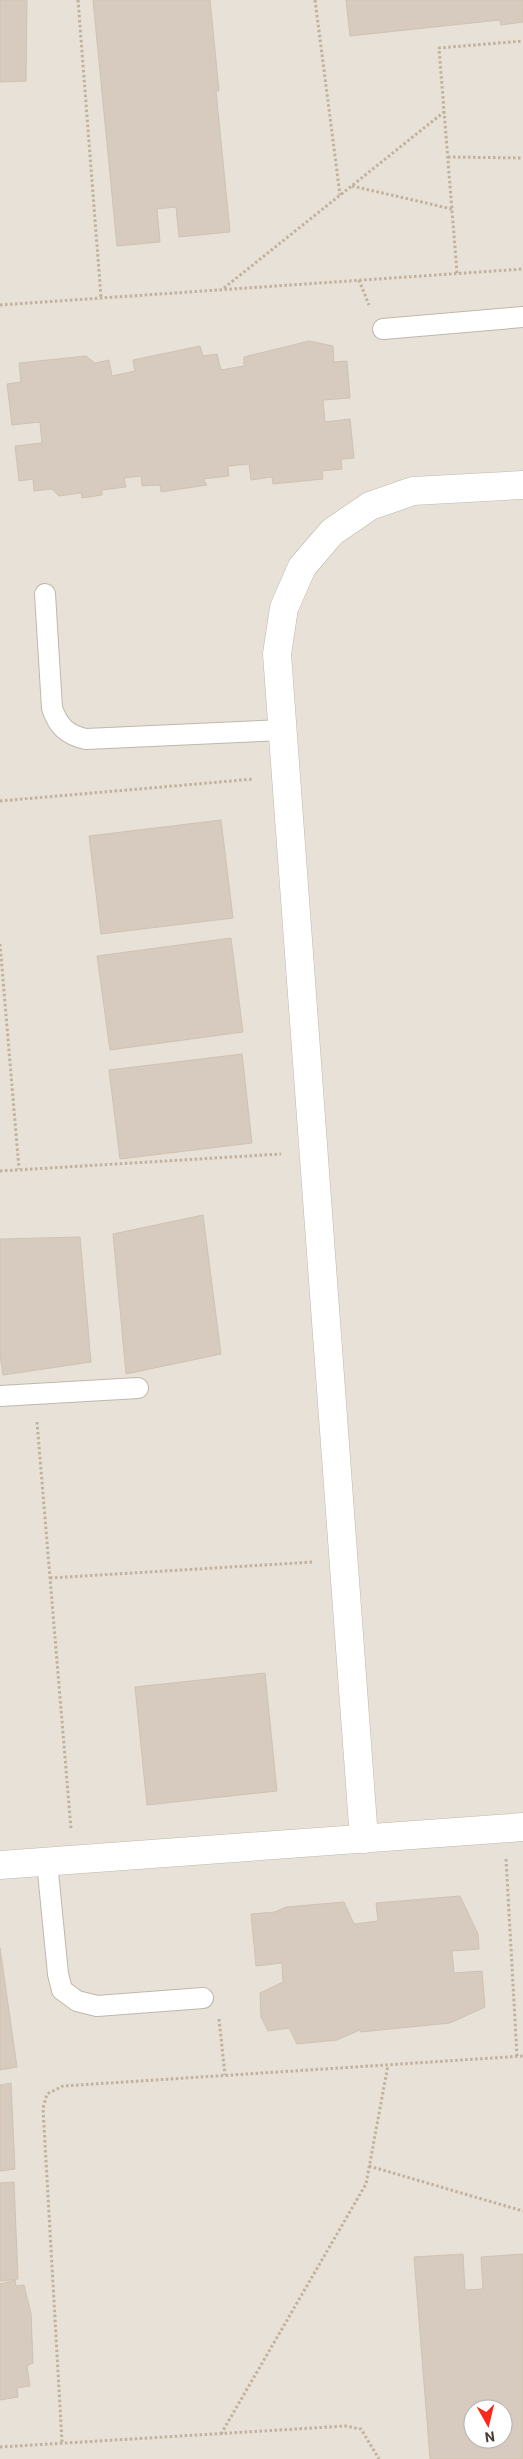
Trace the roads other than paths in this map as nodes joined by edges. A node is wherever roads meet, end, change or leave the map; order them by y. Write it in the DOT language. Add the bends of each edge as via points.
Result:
graph roads {
  1 [pos="523,317"];
  2 [pos="384,329"];
  3 [pos="523,486"];
  4 [pos="45,594"];
  5 [pos="283,730"];
  6 [pos="138,1388"];
  7 [pos="0,1396"];
  8 [pos="514,1828"];
  9 [pos="364,1839"];
  10 [pos="47,1862"];
  11 [pos="0,1865"];
  12 [pos="203,1998"];
  1 -- 2 [label="lane"];
  3 -- 5 [label="street" via="413,492 370,506 332,532 302,567 284,608 277,654"];
  4 -- 5 [label="lane" via="52,708 60,725 74,736 86,739"];
  5 -- 9 [label="street"];
  6 -- 7 [label="lane"];
  8 -- 9 [label="street"];
  9 -- 10 [label="street"];
  10 -- 11 [label="street"];
  10 -- 12 [label="lane" via="62,1990 77,2001 97,2006"];
}
